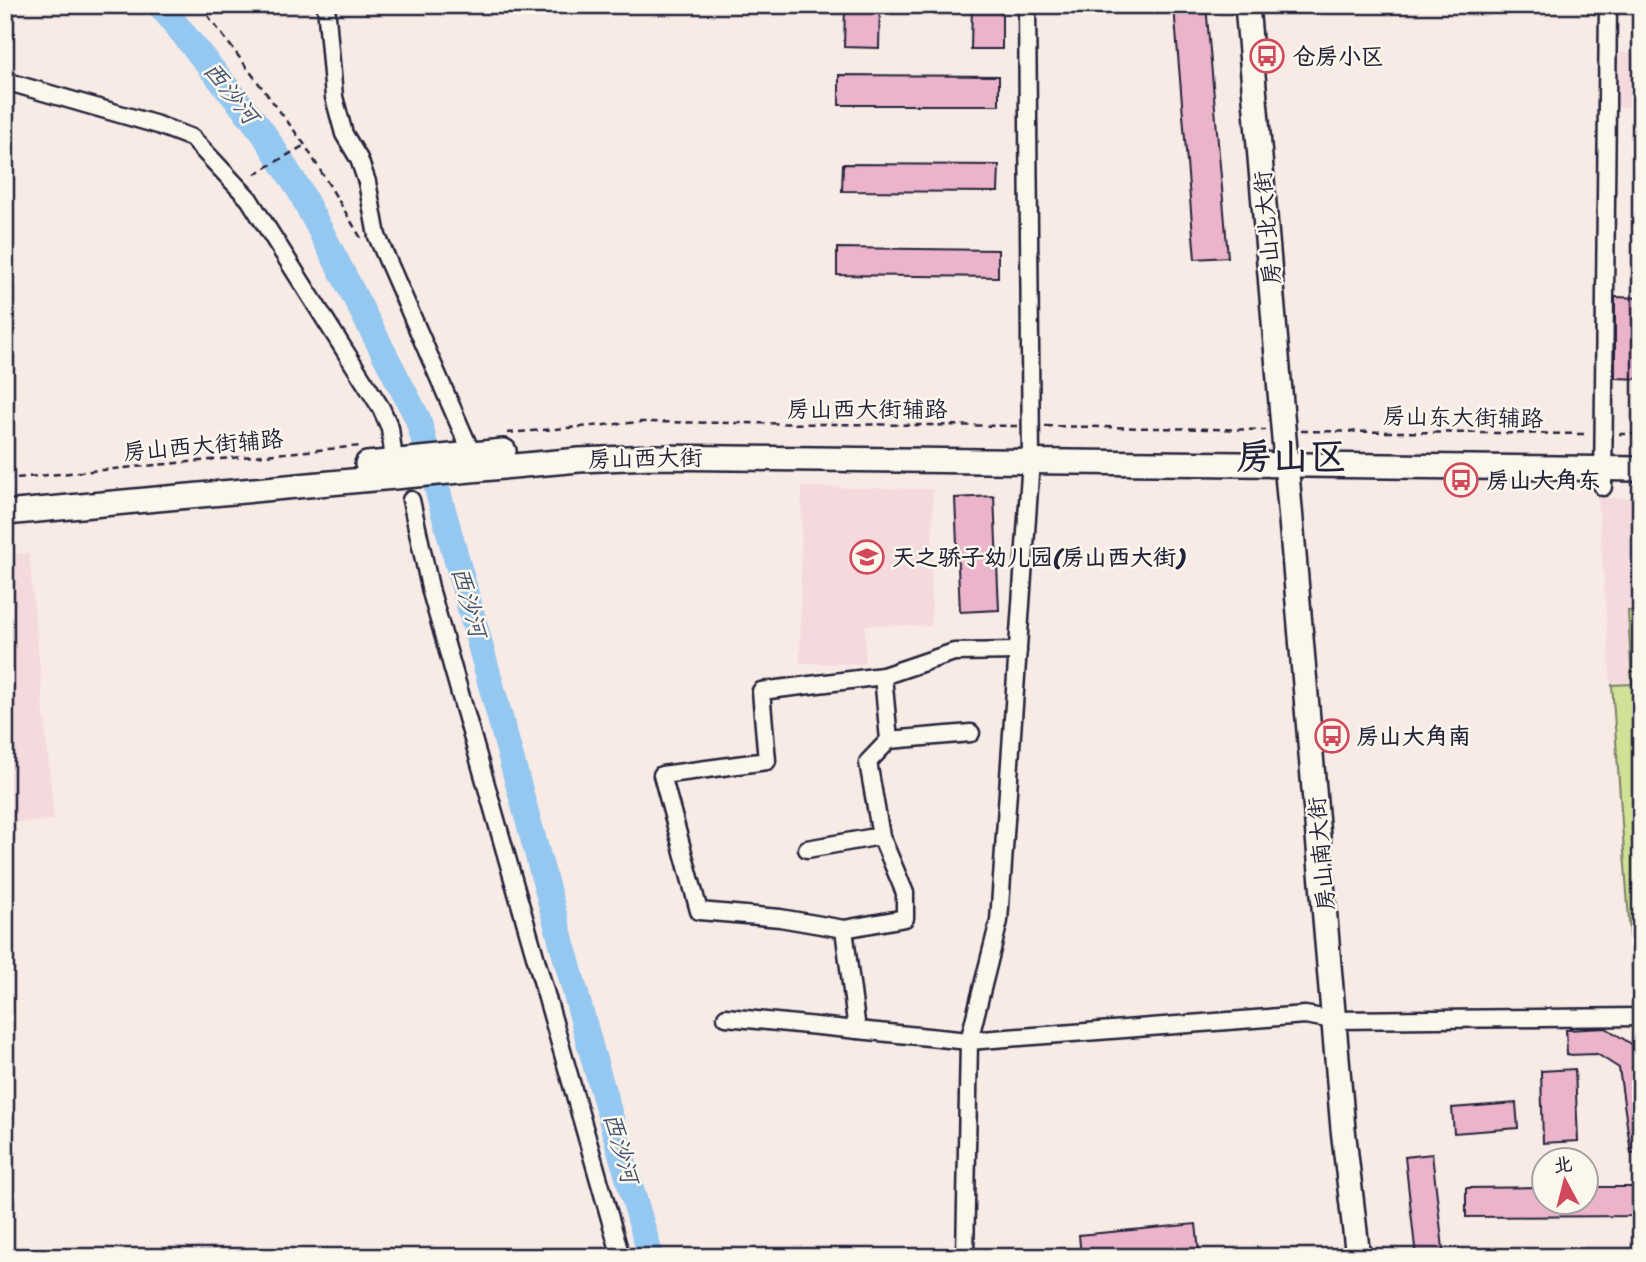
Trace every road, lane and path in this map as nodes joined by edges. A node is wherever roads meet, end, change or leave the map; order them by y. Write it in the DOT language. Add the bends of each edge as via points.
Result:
graph roads {
  1 [pos="200,5"];
  2 [pos="326,5"];
  3 [pos="1027,5"];
  4 [pos="1247,5"];
  5 [pos="1608,5"];
  6 [pos="5,81"];
  7 [pos="305,145"];
  8 [pos="256,174"];
  9 [pos="366,245"];
  10 [pos="495,434"];
  11 [pos="1641,434"];
  12 [pos="1031,444"];
  13 [pos="1287,449"];
  14 [pos="1641,456"];
  15 [pos="400,460"];
  16 [pos="460,461"];
  17 [pos="1603,461"];
  18 [pos="1641,470"];
  19 [pos="5,479"];
  20 [pos="5,498"];
  21 [pos="411,500"];
  22 [pos="5,513"];
  23 [pos="1018,651"];
  24 [pos="883,676"];
  25 [pos="971,733"];
  26 [pos="888,740"];
  27 [pos="881,836"];
  28 [pos="807,849"];
  29 [pos="844,929"];
  30 [pos="726,1017"];
  31 [pos="1641,1017"];
  32 [pos="1334,1020"];
  33 [pos="857,1030"];
  34 [pos="969,1041"];
  35 [pos="621,1257"];
  36 [pos="965,1257"];
  37 [pos="1358,1257"];
  1 -- 7 [label="path"];
  2 -- 16 [label="street" via="334,97 344,134 359,159 377,236"];
  3 -- 12 [label="street"];
  4 -- 13 [label="main road, 房山北大街"];
  5 -- 17 [label="street"];
  6 -- 15 [label="street" via="192,138 249,200 290,260 381,408"];
  7 -- 8 [label="path"];
  7 -- 9 [label="path"];
  10 -- 12 [label="path, 房山西大街辅路" via="641,422"];
  11 -- 17 [label="path, 房山东大街辅路"];
  12 -- 13 [label="main road, 房山西大街"];
  12 -- 13 [label="path, 房山西大街辅路"];
  12 -- 16 [label="main road, 房山西大街" via="583,444"];
  12 -- 23 [label="street"];
  13 -- 17 [label="main road, 房山西大街"];
  13 -- 17 [label="path, 房山东大街辅路"];
  13 -- 32 [label="main road, 房山南大街"];
  14 -- 17 [label="main road"];
  15 -- 16 [label="main road, 房山西大街"];
  15 -- 19 [label="path, 房山西大街辅路"];
  15 -- 20 [label="main road, 房山西大街"];
  15 -- 22 [label="main road, 房山西大街"];
  17 -- 18 [label="main road"];
  21 -- 35 [label="street" via="431,592"];
  23 -- 24 [label="street" via="954,652"];
  23 -- 34 [label="street" via="999,921"];
  24 -- 26 [label="street"];
  24 -- 29 [label="street" via="761,691 767,761 662,775 699,911"];
  25 -- 26 [label="street"];
  26 -- 27 [label="street" via="868,762"];
  27 -- 28 [label="street"];
  27 -- 29 [label="street" via="905,892 905,918"];
  29 -- 33 [label="street"];
  30 -- 33 [label="street"];
  31 -- 32 [label="street"];
  32 -- 34 [label="street" via="1305,1015"];
  32 -- 37 [label="main road, 房山南大街"];
  33 -- 34 [label="street"];
  34 -- 36 [label="street"];
}
